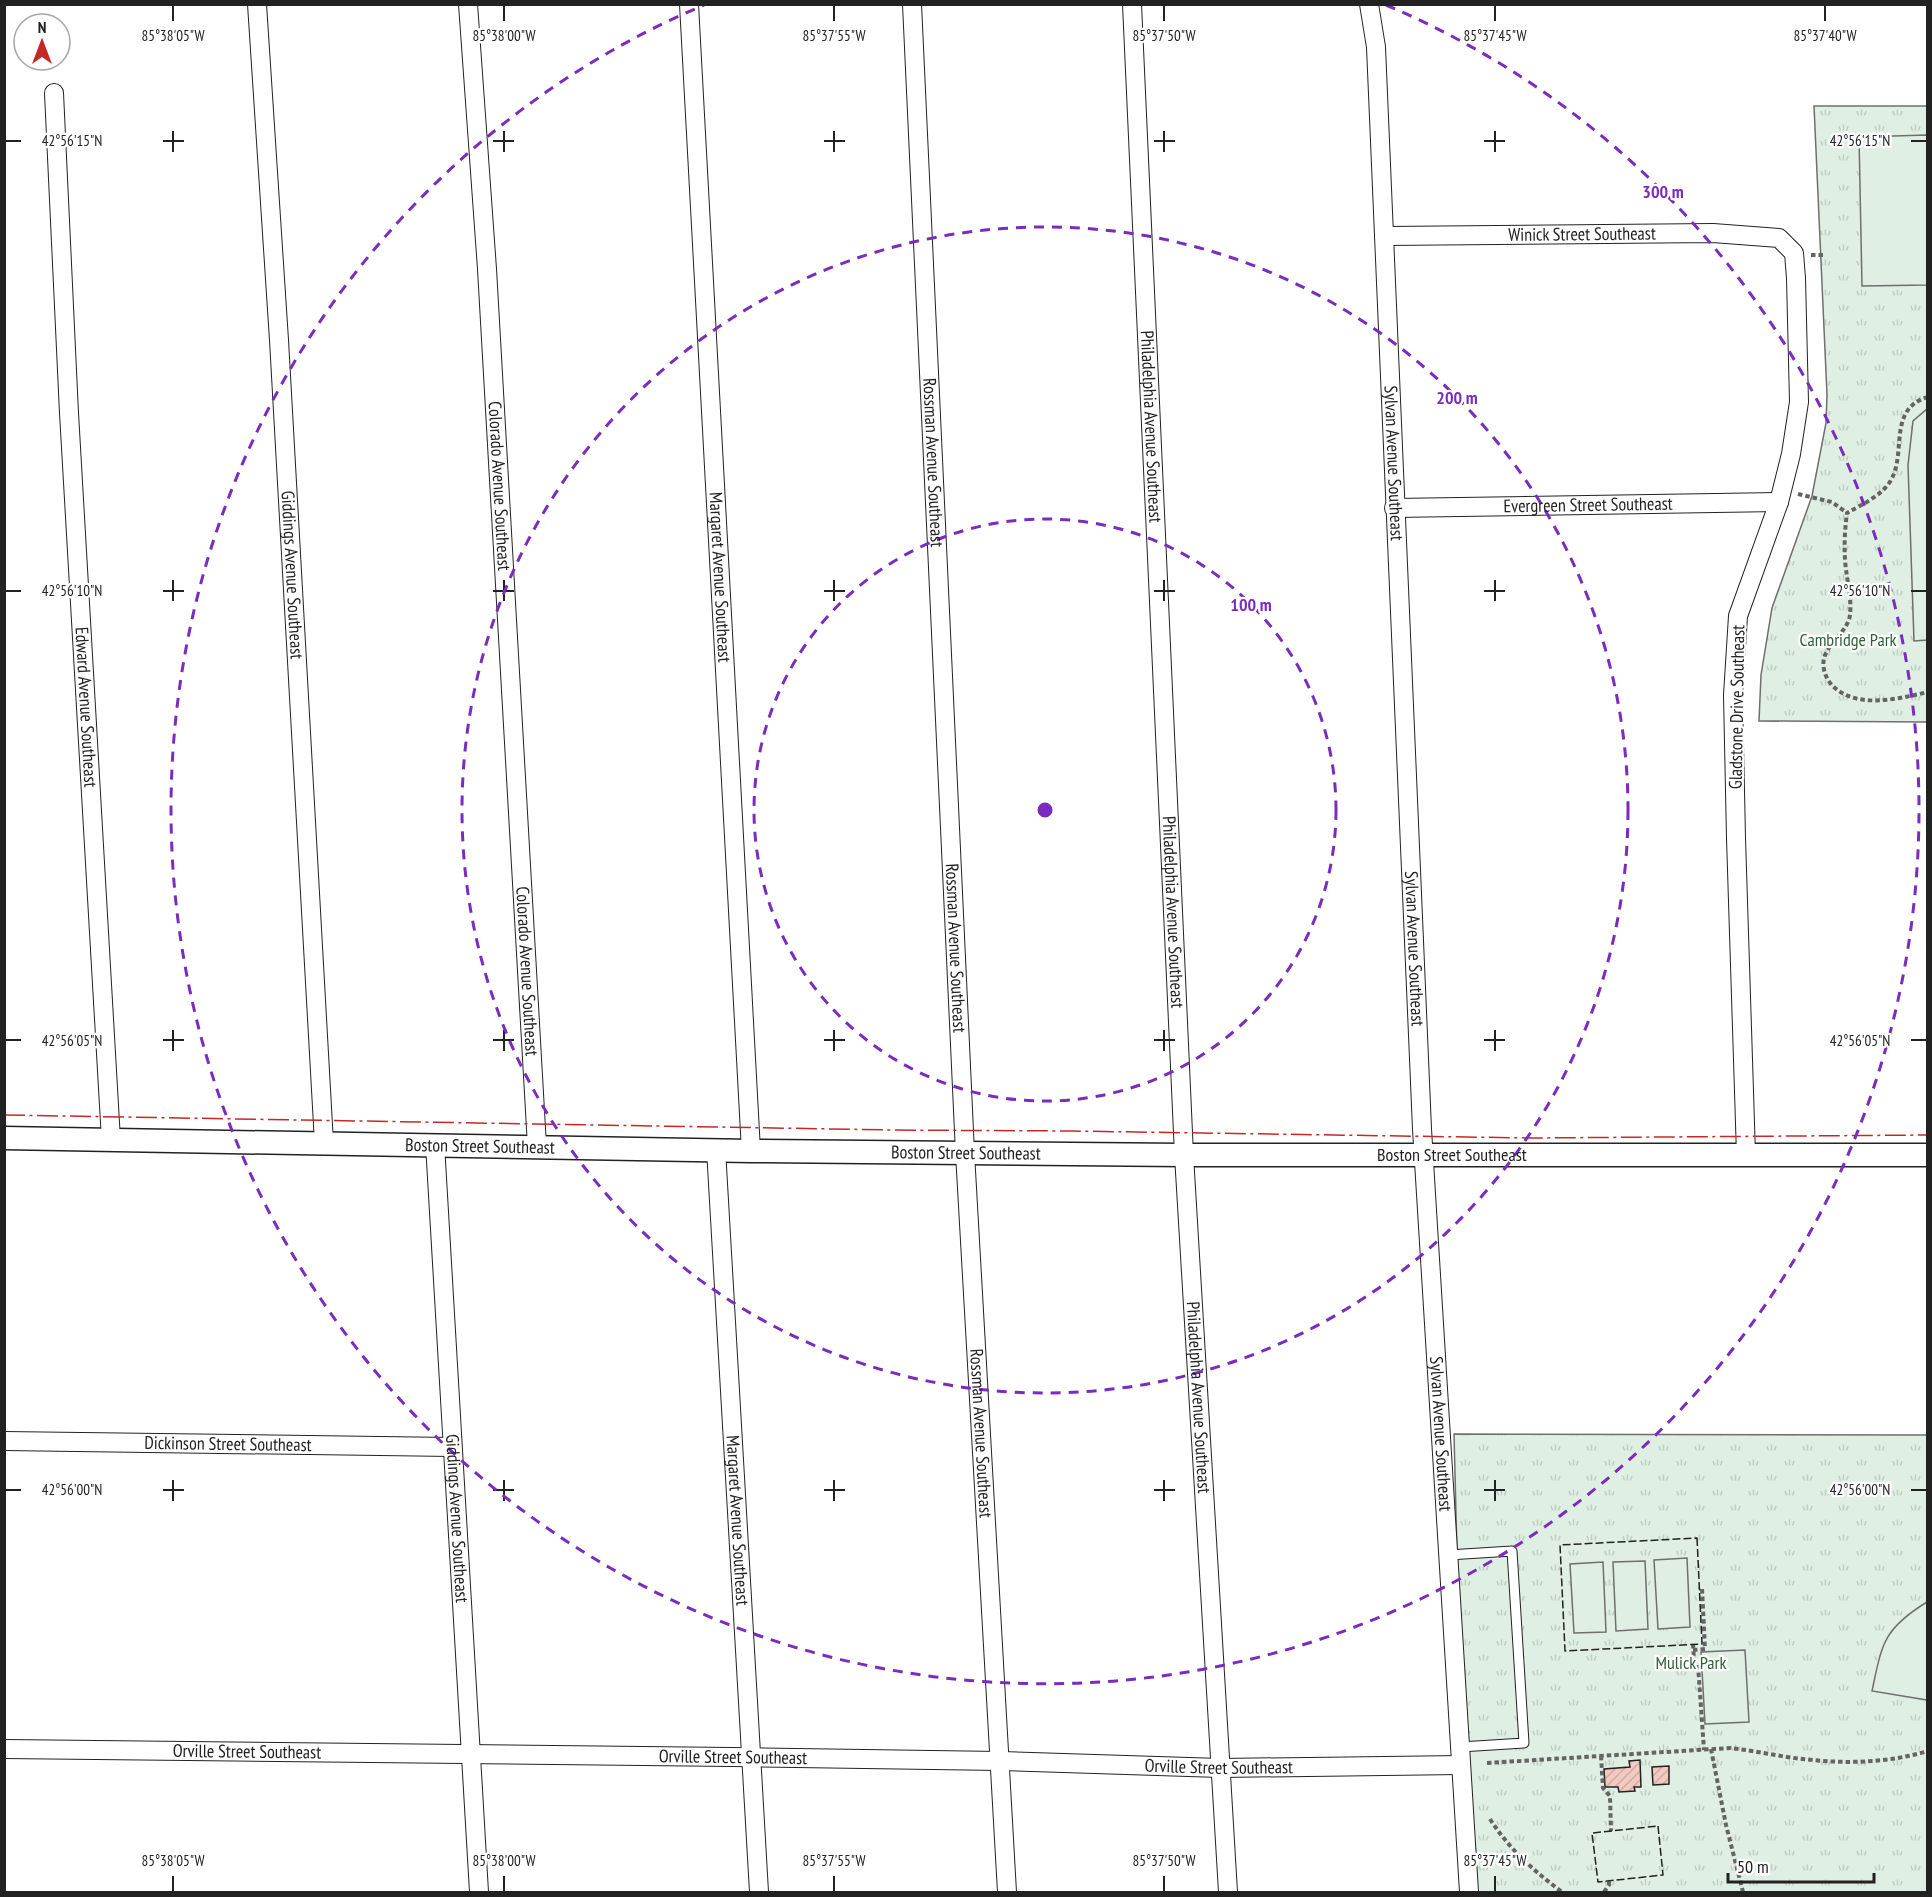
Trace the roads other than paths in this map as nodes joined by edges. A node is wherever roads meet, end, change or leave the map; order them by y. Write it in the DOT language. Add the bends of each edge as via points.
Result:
graph roads {
  1 [pos="257,4"];
  2 [pos="468,4"];
  3 [pos="689,4"];
  4 [pos="912,4"];
  5 [pos="1132,4"];
  6 [pos="1369,4"];
  7 [pos="54,93"];
  8 [pos="1384,236"];
  9 [pos="1779,238"];
  10 [pos="1781,497"];
  11 [pos="1394,508"];
  12 [pos="4,1138"];
  13 [pos="111,1140"];
  14 [pos="324,1143"];
  15 [pos="435,1144"];
  16 [pos="537,1146"];
  17 [pos="716,1149"];
  18 [pos="751,1151"];
  19 [pos="964,1153"];
  20 [pos="1184,1155"];
  21 [pos="1424,1155"];
  22 [pos="1746,1155"];
  23 [pos="1928,1155"];
  24 [pos="4,1441"];
  25 [pos="452,1447"];
  26 [pos="1448,1555"];
  27 [pos="1460,1747"];
  28 [pos="4,1749"];
  29 [pos="470,1754"];
  30 [pos="751,1757"];
  31 [pos="1000,1761"];
  32 [pos="1461,1765"];
  33 [pos="1220,1768"];
  34 [pos="479,1893"];
  35 [pos="759,1893"];
  36 [pos="1007,1893"];
  37 [pos="1227,1893"];
  38 [pos="1469,1893"];
  1 -- 14 [label="street, Giddings Avenue Southeast"];
  2 -- 16 [label="street, Colorado Avenue Southeast" via="488,281"];
  3 -- 18 [label="street, Margaret Avenue Southeast"];
  4 -- 19 [label="street, Rossman Avenue Southeast"];
  5 -- 20 [label="street, Philadelphia Avenue Southeast"];
  6 -- 8 [label="street, Sylvan Avenue Southeast" via="1376,47"];
  7 -- 13 [label="street, Edward Avenue Southeast"];
  8 -- 9 [label="street, Winick Street Southeast" via="1713,233"];
  8 -- 11 [label="street, Sylvan Avenue Southeast"];
  9 -- 10 [label="street, Gladstone Drive Southeast" via="1794,253 1799,402"];
  10 -- 11 [label="street, Evergreen Street Southeast"];
  10 -- 22 [label="street, Gladstone Drive Southeast" via="1738,616 1733,695"];
  11 -- 21 [label="street, Sylvan Avenue Southeast"];
  12 -- 13 [label="street, Boston Street Southeast"];
  13 -- 14 [label="street, Boston Street Southeast"];
  14 -- 15 [label="street, Boston Street Southeast"];
  15 -- 16 [label="street, Boston Street Southeast"];
  15 -- 25 [label="street, Giddings Avenue Southeast"];
  16 -- 17 [label="street, Boston Street Southeast"];
  17 -- 18 [label="street, Boston Street Southeast"];
  17 -- 30 [label="street, Margaret Avenue Southeast"];
  18 -- 19 [label="street, Boston Street Southeast"];
  19 -- 20 [label="street, Boston Street Southeast"];
  19 -- 31 [label="street, Rossman Avenue Southeast"];
  20 -- 21 [label="street, Boston Street Southeast"];
  20 -- 33 [label="street, Philadelphia Avenue Southeast"];
  21 -- 22 [label="street, Boston Street Southeast"];
  21 -- 26 [label="street, Sylvan Avenue Southeast"];
  22 -- 23 [label="street, Boston Street Southeast"];
  24 -- 25 [label="street, Dickinson Street Southeast"];
  25 -- 29 [label="street, Giddings Avenue Southeast"];
  26 -- 27 [label="street, Sylvan Avenue Southeast"];
  26 -- 27 [label="lane" via="1512,1551 1524,1743"];
  27 -- 32 [label="street, Sylvan Avenue Southeast"];
  28 -- 29 [label="street, Orville Street Southeast"];
  29 -- 30 [label="street, Orville Street Southeast"];
  29 -- 34 [label="street, Giddings Avenue Southeast"];
  30 -- 31 [label="street, Orville Street Southeast"];
  30 -- 35 [label="street, Margaret Avenue Southeast"];
  31 -- 33 [label="street, Orville Street Southeast"];
  31 -- 36 [label="street, Rossman Avenue Southeast"];
  32 -- 33 [label="street, Orville Street Southeast"];
  32 -- 38 [label="street, Sylvan Avenue Southeast"];
  33 -- 37 [label="street, Philadelphia Avenue Southeast"];
}
